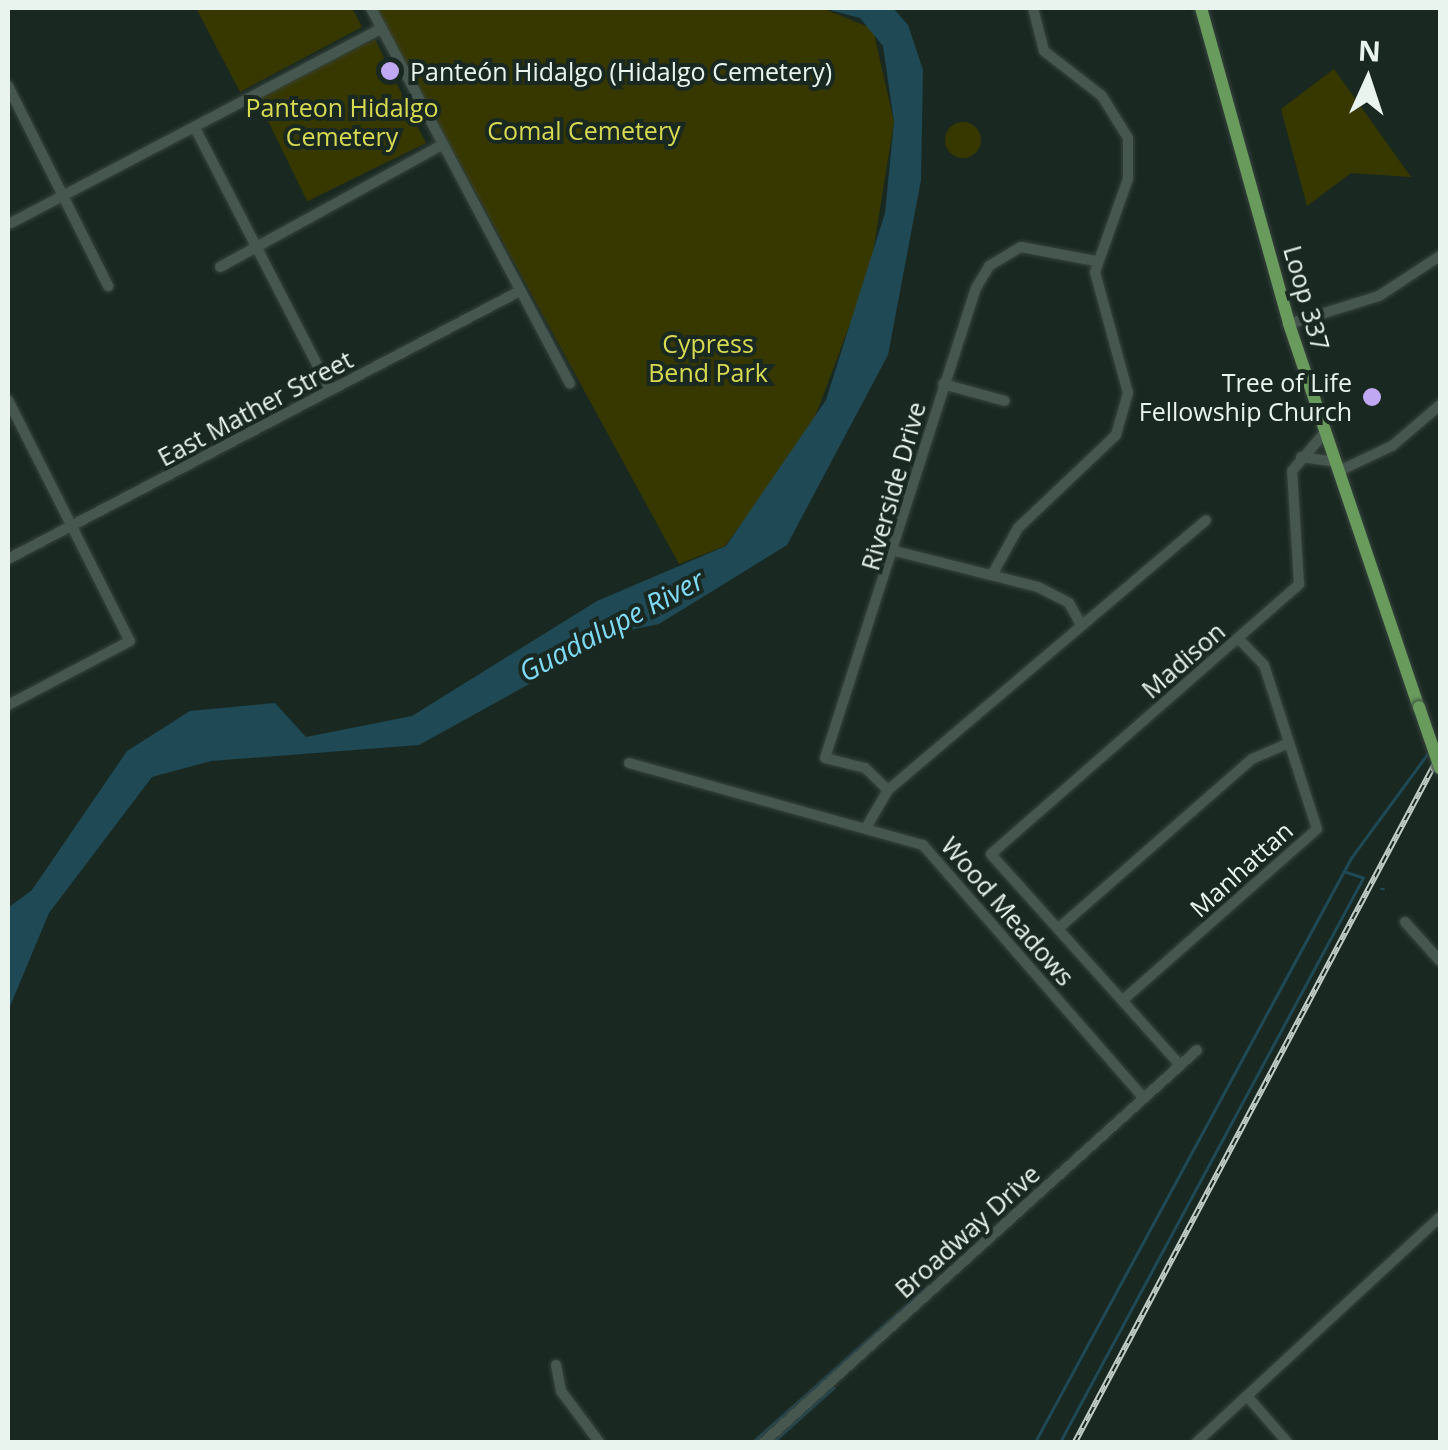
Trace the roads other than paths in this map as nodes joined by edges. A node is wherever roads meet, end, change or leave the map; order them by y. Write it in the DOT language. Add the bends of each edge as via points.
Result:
graph roads {
  1 [pos="371,8"];
  2 [pos="1033,8"];
  3 [pos="1200,8"];
  4 [pos="382,28"];
  5 [pos="8,86"];
  6 [pos="194,128"];
  7 [pos="442,145"];
  8 [pos="61,197"];
  9 [pos="11,224"];
  10 [pos="255,245"];
  11 [pos="1440,256"];
  12 [pos="1096,260"];
  13 [pos="220,267"];
  14 [pos="108,286"];
  15 [pos="520,291"];
  16 [pos="1289,324"];
  17 [pos="570,384"];
  18 [pos="943,384"];
  19 [pos="330,390"];
  20 [pos="8,400"];
  21 [pos="1005,401"];
  22 [pos="1440,406"];
  23 [pos="1326,431"];
  24 [pos="1301,456"];
  25 [pos="1337,466"];
  26 [pos="1206,520"];
  27 [pos="73,526"];
  28 [pos="895,550"];
  29 [pos="8,560"];
  30 [pos="992,575"];
  31 [pos="1082,626"];
  32 [pos="1238,638"];
  33 [pos="10,701"];
  34 [pos="1289,743"];
  35 [pos="630,763"];
  36 [pos="1440,768"];
  37 [pos="888,790"];
  38 [pos="868,826"];
  39 [pos="1405,922"];
  40 [pos="1060,927"];
  41 [pos="1440,961"];
  42 [pos="1124,1000"];
  43 [pos="1197,1050"];
  44 [pos="1180,1065"];
  45 [pos="1144,1098"];
  46 [pos="1440,1217"];
  47 [pos="556,1365"];
  48 [pos="1247,1396"];
  49 [pos="599,1442"];
  50 [pos="764,1442"];
  51 [pos="1197,1442"];
  52 [pos="1287,1442"];
  1 -- 4 [label="street"];
  2 -- 12 [label="street" via="1044,52 1102,96 1128,138 1128,179"];
  3 -- 16 [label="main road, Loop 337"];
  4 -- 6 [label="street"];
  4 -- 7 [label="street"];
  5 -- 8 [label="street"];
  6 -- 8 [label="street"];
  6 -- 10 [label="street"];
  7 -- 10 [label="street"];
  7 -- 15 [label="street"];
  8 -- 9 [label="street"];
  8 -- 14 [label="street"];
  10 -- 13 [label="street"];
  10 -- 19 [label="street"];
  11 -- 16 [label="street" via="1379,296"];
  12 -- 18 [label="street, Riverside Drive" via="1041,246 1000,257 976,288"];
  12 -- 30 [label="street" via="1129,379 1124,419 1088,468 1018,528"];
  15 -- 17 [label="street"];
  15 -- 19 [label="street, East Mather Street"];
  16 -- 23 [label="main road, Loop 337"];
  18 -- 21 [label="street"];
  18 -- 28 [label="street, Riverside Drive"];
  19 -- 27 [label="street, East Mather Street"];
  20 -- 27 [label="street"];
  22 -- 25 [label="street" via="1378,453"];
  23 -- 24 [label="street"];
  23 -- 25 [label="main road, Loop 337"];
  24 -- 25 [label="street"];
  24 -- 32 [label="street, Madison" via="1292,478 1304,576"];
  25 -- 36 [label="main road, Loop 337, bridge"];
  26 -- 31 [label="street"];
  27 -- 29 [label="street, East Mather Street"];
  27 -- 33 [label="street" via="130,644"];
  28 -- 30 [label="street"];
  28 -- 37 [label="street, Riverside Drive" via="826,758 865,768"];
  30 -- 31 [label="street" via="1059,597"];
  31 -- 37 [label="street"];
  32 -- 34 [label="street, Manhattan" via="1259,654"];
  32 -- 40 [label="street, Madison" via="992,854"];
  34 -- 40 [label="street" via="1252,759"];
  34 -- 42 [label="street, Manhattan" via="1317,828"];
  35 -- 38 [label="street, Wood Meadows"];
  37 -- 38 [label="street"];
  38 -- 45 [label="street, Wood Meadows" via="929,850"];
  39 -- 41 [label="street"];
  40 -- 42 [label="street"];
  42 -- 44 [label="street"];
  43 -- 44 [label="street, Broadway Drive"];
  44 -- 45 [label="street, Broadway Drive"];
  45 -- 50 [label="street, Broadway Drive"];
  46 -- 48 [label="street"];
  47 -- 49 [label="street" via="560,1391"];
  48 -- 51 [label="street"];
  48 -- 52 [label="street"];
}
